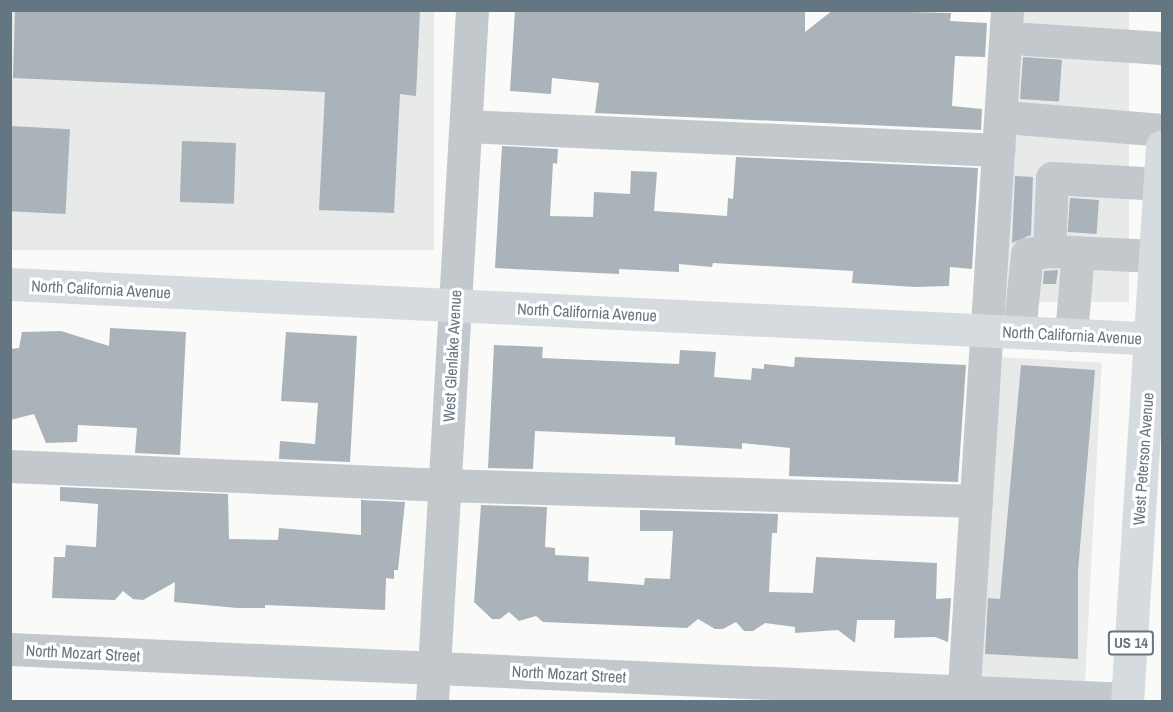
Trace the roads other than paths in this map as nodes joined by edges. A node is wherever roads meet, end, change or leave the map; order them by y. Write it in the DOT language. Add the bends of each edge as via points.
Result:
graph roads {
  1 [pos="472,10"];
  2 [pos="1007,10"];
  3 [pos="1026,39"];
  4 [pos="1162,48"];
  5 [pos="1017,118"];
  6 [pos="466,126"];
  7 [pos="1162,130"];
  8 [pos="1162,146"];
  9 [pos="998,150"];
  10 [pos="1161,184"];
  11 [pos="1064,252"];
  12 [pos="1158,268"];
  13 [pos="10,284"];
  14 [pos="455,306"];
  15 [pos="1004,331"];
  16 [pos="1071,335"];
  17 [pos="1156,339"];
  18 [pos="10,466"];
  19 [pos="444,485"];
  20 [pos="976,501"];
  21 [pos="10,649"];
  22 [pos="434,668"];
  23 [pos="963,697"];
  24 [pos="1127,700"];
  25 [pos="432,702"];
  1 -- 6 [label="street, West Glenlake Avenue"];
  2 -- 9 [label="street"];
  3 -- 4 [label="street"];
  5 -- 7 [label="street"];
  6 -- 9 [label="street"];
  6 -- 14 [label="street, West Glenlake Avenue"];
  8 -- 10 [label="main road, West Peterson Avenue / US 14"];
  9 -- 15 [label="street"];
  10 -- 11 [label="street" via="1052,178"];
  10 -- 12 [label="main road, West Peterson Avenue / US 14"];
  11 -- 12 [label="street"];
  11 -- 15 [label="street" via="1027,254"];
  11 -- 16 [label="street"];
  12 -- 17 [label="main road, West Peterson Avenue / US 14"];
  13 -- 14 [label="main road, North California Avenue"];
  14 -- 15 [label="main road, North California Avenue"];
  14 -- 19 [label="street, West Glenlake Avenue"];
  15 -- 16 [label="main road, North California Avenue"];
  15 -- 20 [label="street"];
  16 -- 17 [label="main road, North California Avenue"];
  17 -- 24 [label="main road, West Peterson Avenue / US 14"];
  18 -- 19 [label="street"];
  19 -- 20 [label="street"];
  19 -- 22 [label="street, West Glenlake Avenue"];
  20 -- 23 [label="street"];
  21 -- 22 [label="street, North Mozart Street"];
  22 -- 23 [label="street, North Mozart Street"];
  22 -- 25 [label="street, West Glenlake Avenue"];
  23 -- 24 [label="street, North Mozart Street"];
}
